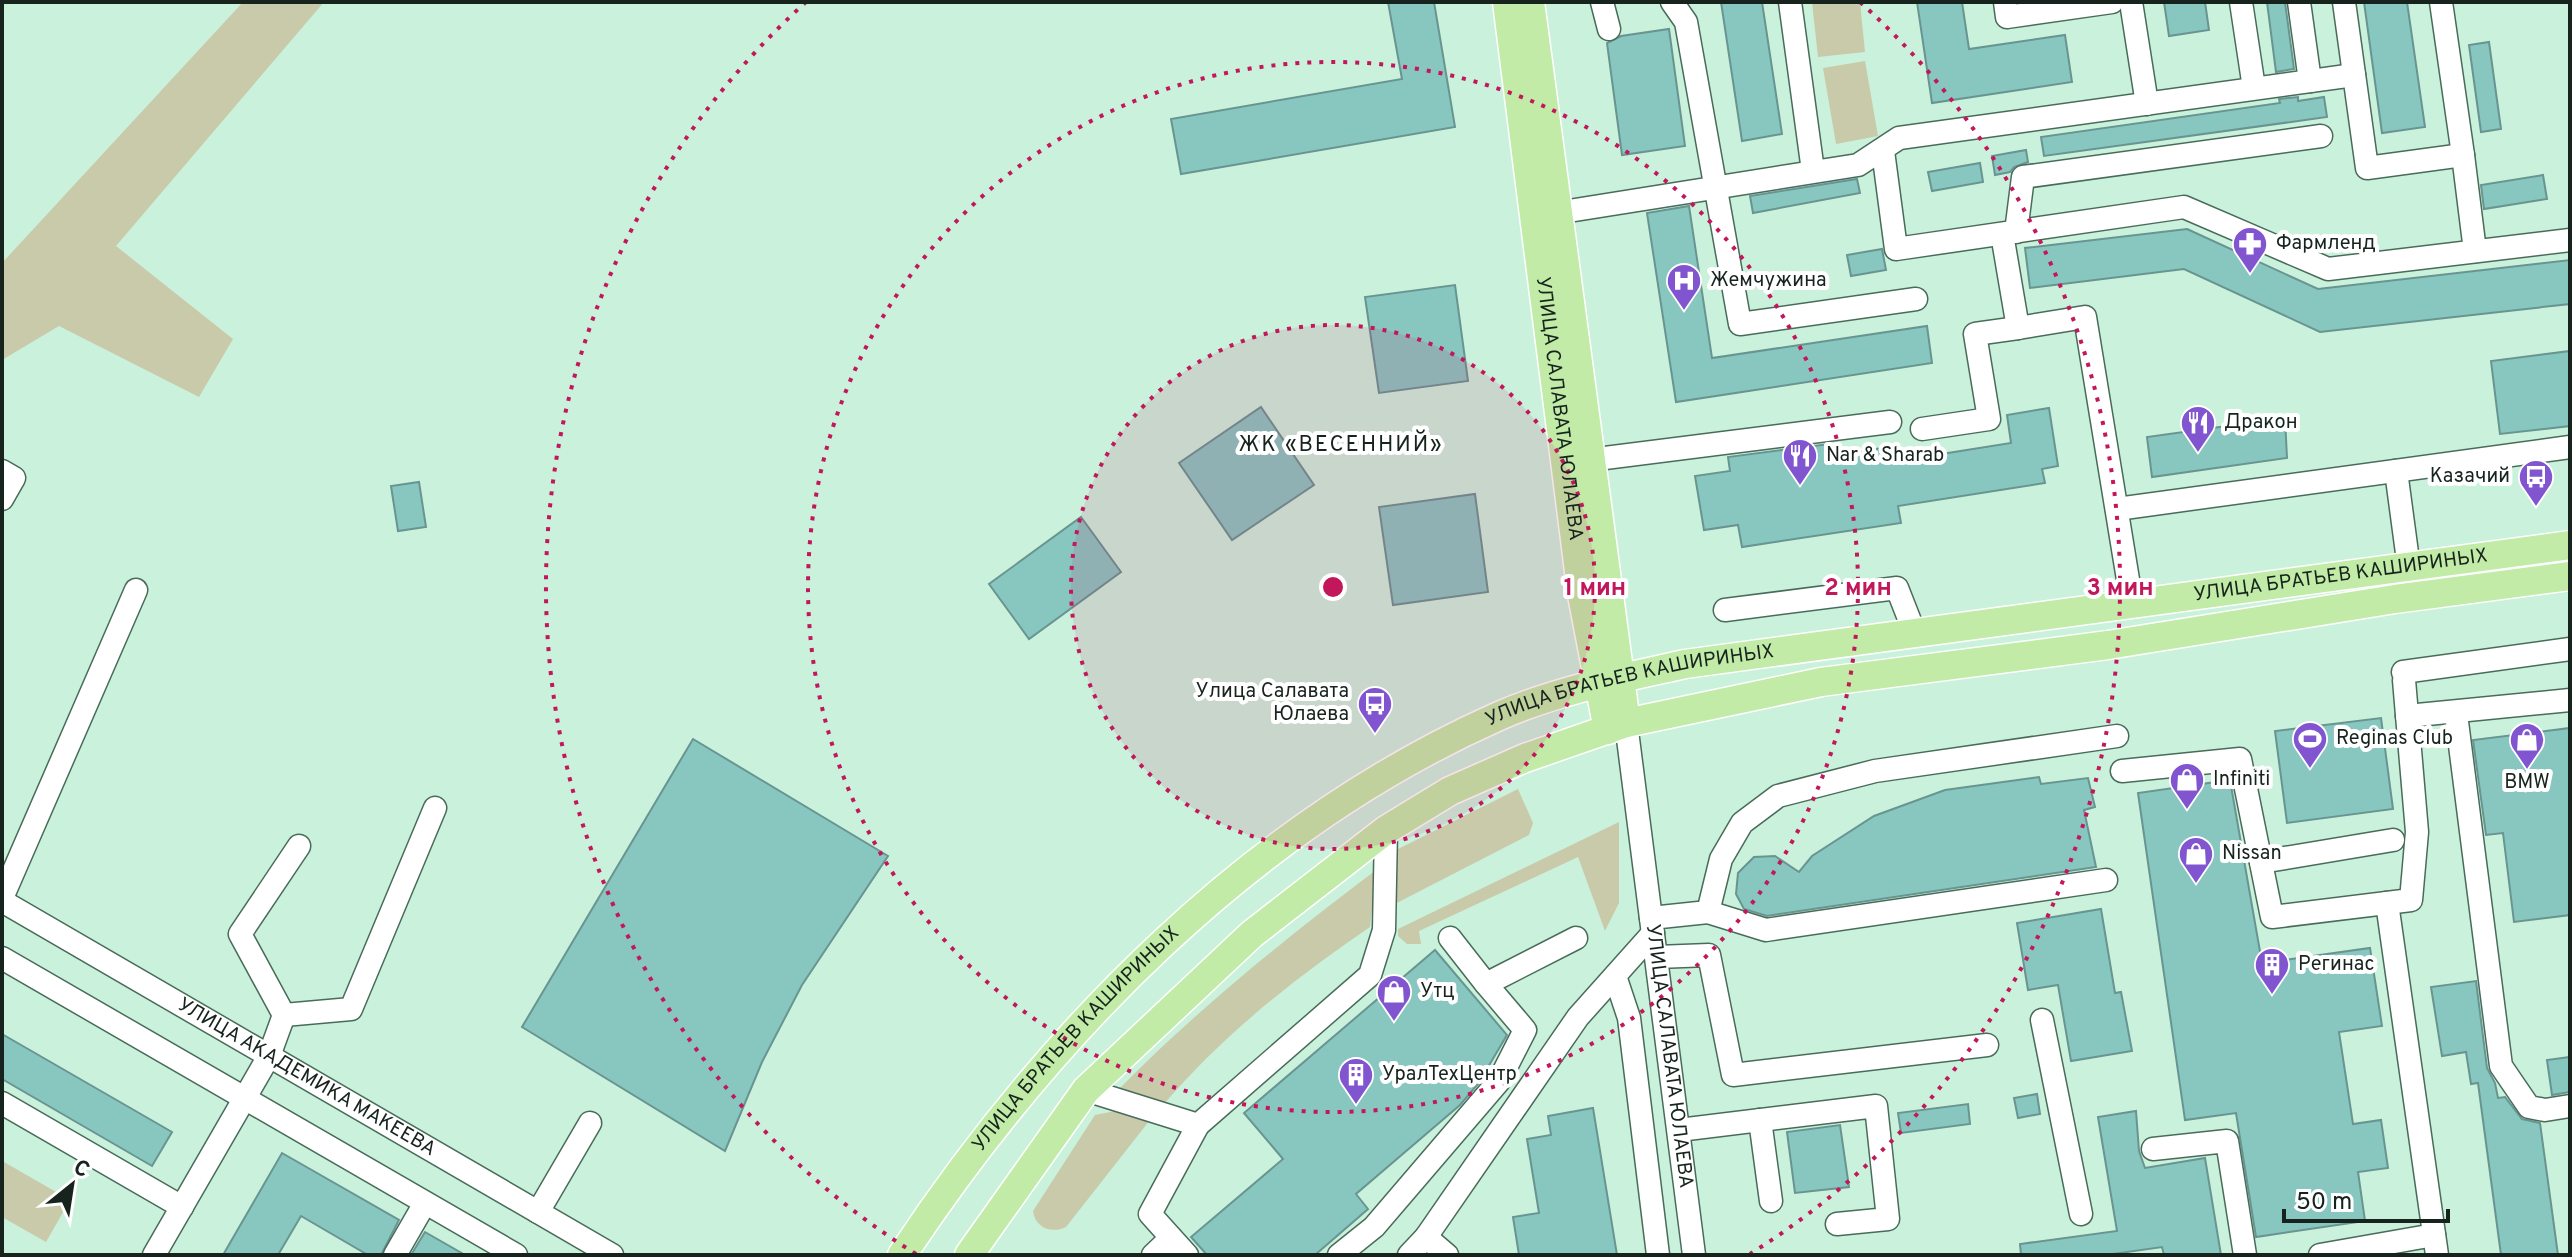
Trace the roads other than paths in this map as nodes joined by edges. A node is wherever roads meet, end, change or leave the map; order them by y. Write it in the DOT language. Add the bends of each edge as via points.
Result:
graph roads {
  1 [pos="1507,2"];
  2 [pos="1530,2"];
  3 [pos="1602,2"];
  4 [pos="1672,2"];
  5 [pos="1790,2"];
  6 [pos="2005,2"];
  7 [pos="2112,2"];
  8 [pos="2131,2"];
  9 [pos="2241,2"];
  10 [pos="2299,2"];
  11 [pos="2344,2"];
  12 [pos="2441,2"];
  13 [pos="1609,29"];
  14 [pos="2354,75"];
  15 [pos="2310,81"];
  16 [pos="2254,88"];
  17 [pos="2147,104"];
  18 [pos="2321,136"];
  19 [pos="1883,151"];
  20 [pos="2463,155"];
  21 [pos="1813,171"];
  22 [pos="1715,187"];
  23 [pos="1556,213"];
  24 [pos="2009,233"];
  25 [pos="2570,240"];
  26 [pos="2475,251"];
  27 [pos="1916,299"];
  28 [pos="2018,328"];
  29 [pos="1890,422"];
  30 [pos="1922,429"];
  31 [pos="2570,447"];
  32 [pos="1589,460"];
  33 [pos="2,471"];
  34 [pos="2396,471"];
  35 [pos="2,499"];
  36 [pos="2117,509"];
  37 [pos="2570,545"];
  38 [pos="2409,568"];
  39 [pos="2570,576"];
  40 [pos="136,590"];
  41 [pos="2132,604"];
  42 [pos="1725,610"];
  43 [pos="1959,628"];
  44 [pos="1915,634"];
  45 [pos="2570,649"];
  46 [pos="1964,663"];
  47 [pos="1608,681"];
  48 [pos="2570,700"];
  49 [pos="2456,714"];
  50 [pos="2407,716"];
  51 [pos="1617,726"];
  52 [pos="2117,736"];
  53 [pos="2122,771"];
  54 [pos="435,808"];
  55 [pos="1386,830"];
  56 [pos="2393,840"];
  57 [pos="299,846"];
  58 [pos="2261,862"];
  59 [pos="2106,880"];
  60 [pos="2,900"];
  61 [pos="2387,903"];
  62 [pos="1708,912"];
  63 [pos="1652,926"];
  64 [pos="1450,938"];
  65 [pos="1576,938"];
  66 [pos="1657,957"];
  67 [pos="2,958"];
  68 [pos="1615,976"];
  69 [pos="1486,984"];
  70 [pos="284,1015"];
  71 [pos="2042,1020"];
  72 [pos="1987,1045"];
  73 [pos="269,1056"];
  74 [pos="1086,1090"];
  75 [pos="244,1098"];
  76 [pos="2,1103"];
  77 [pos="2570,1106"];
  78 [pos="1760,1120"];
  79 [pos="590,1123"];
  80 [pos="1198,1125"];
  81 [pos="1679,1130"];
  82 [pos="2153,1149"];
  83 [pos="1771,1201"];
  84 [pos="425,1203"];
  85 [pos="182,1207"];
  86 [pos="538,1212"];
  87 [pos="2081,1214"];
  88 [pos="1837,1224"];
  89 [pos="1426,1237"];
  90 [pos="2436,1245"];
  91 [pos="1179,1247"];
  92 [pos="588,1249"];
  93 [pos="154,1255"];
  94 [pos="395,1255"];
  95 [pos="516,1255"];
  96 [pos="612,1255"];
  97 [pos="902,1255"];
  98 [pos="969,1255"];
  99 [pos="1153,1255"];
  100 [pos="1339,1255"];
  101 [pos="1409,1255"];
  102 [pos="1447,1255"];
  103 [pos="1658,1255"];
  104 [pos="1694,1255"];
  105 [pos="2245,1255"];
  106 [pos="2320,1255"];
  1 -- 47 [label="main road, УЛИЦА САЛАВАТА ЮЛАЕВА" via="1582,595"];
  2 -- 23 [label="main road, УЛИЦА САЛАВАТА ЮЛАЕВА"];
  3 -- 13 [label="street"];
  4 -- 22 [label="street" via="1686,22"];
  5 -- 21 [label="street"];
  6 -- 7 [label="street" via="2007,17"];
  8 -- 17 [label="street"];
  9 -- 16 [label="street"];
  10 -- 15 [label="street"];
  11 -- 14 [label="street"];
  12 -- 20 [label="street"];
  14 -- 15 [label="street"];
  14 -- 20 [label="street" via="2367,168"];
  15 -- 16 [label="street"];
  16 -- 17 [label="street"];
  17 -- 19 [label="street" via="1899,138"];
  18 -- 24 [label="street" via="2023,177"];
  19 -- 21 [label="street" via="1858,165"];
  19 -- 24 [label="street" via="1896,249"];
  20 -- 26 [label="street"];
  21 -- 22 [label="street"];
  22 -- 23 [label="street"];
  22 -- 27 [label="street" via="1740,324"];
  23 -- 32 [label="main road, УЛИЦА САЛАВАТА ЮЛАЕВА"];
  24 -- 26 [label="street" via="2184,207 2328,269"];
  24 -- 28 [label="street"];
  25 -- 26 [label="street"];
  28 -- 30 [label="street" via="1975,334 1989,419"];
  28 -- 36 [label="street" via="2085,317"];
  29 -- 32 [label="street"];
  31 -- 34 [label="street"];
  32 -- 47 [label="main road, УЛИЦА САЛАВАТА ЮЛАЕВА"];
  33 -- 35 [label="street" via="14,478"];
  34 -- 36 [label="street"];
  34 -- 38 [label="street"];
  36 -- 41 [label="street"];
  37 -- 38 [label="main road, УЛИЦА БРАТЬЕВ КАШИРИНЫХ"];
  38 -- 41 [label="main road, УЛИЦА БРАТЬЕВ КАШИРИНЫХ"];
  39 -- 46 [label="main road, УЛИЦА БРАТЬЕВ КАШИРИНЫХ"];
  40 -- 60 [label="street"];
  41 -- 43 [label="main road, УЛИЦА БРАТЬЕВ КАШИРИНЫХ"];
  42 -- 44 [label="street" via="1897,588"];
  43 -- 44 [label="main road, УЛИЦА БРАТЬЕВ КАШИРИНЫХ"];
  43 -- 46 [label="main road"];
  44 -- 47 [label="main road, УЛИЦА БРАТЬЕВ КАШИРИНЫХ" via="1685,664"];
  45 -- 50 [label="street" via="2403,676"];
  46 -- 51 [label="main road, УЛИЦА БРАТЬЕВ КАШИРИНЫХ" via="1821,682"];
  47 -- 51 [label="main road, УЛИЦА САЛАВАТА ЮЛАЕВА"];
  47 -- 97 [label="main road, УЛИЦА БРАТЬЕВ КАШИРИНЫХ" via="1501,715 1413,758 1374,780 1228,886 1097,1004 1048,1059 957,1174"];
  48 -- 49 [label="street"];
  49 -- 50 [label="street"];
  49 -- 77 [label="street" via="2501,1066 2529,1107"];
  50 -- 61 [label="street" via="2417,832 2411,900"];
  51 -- 55 [label="main road, УЛИЦА БРАТЬЕВ КАШИРИНЫХ" via="1450,791"];
  51 -- 63 [label="street, УЛИЦА САЛАВАТА ЮЛАЕВА" via="1638,809"];
  52 -- 62 [label="street" via="1875,771 1778,796 1742,823 1721,859"];
  53 -- 58 [label="street" via="2240,759"];
  54 -- 70 [label="street" via="351,1009"];
  55 -- 74 [label="main road, УЛИЦА БРАТЬЕВ КАШИРИНЫХ" via="1252,934"];
  55 -- 80 [label="street" via="1384,930 1370,975"];
  56 -- 58 [label="street"];
  57 -- 70 [label="street" via="240,934"];
  58 -- 61 [label="street" via="2272,917"];
  59 -- 62 [label="street" via="1766,930"];
  60 -- 73 [label="street, УЛИЦА АКАДЕМИКА МАКЕЕВА"];
  61 -- 90 [label="street"];
  62 -- 63 [label="street"];
  63 -- 66 [label="street, УЛИЦА САЛАВАТА ЮЛАЕВА"];
  63 -- 68 [label="street"];
  64 -- 69 [label="street"];
  65 -- 69 [label="street"];
  66 -- 72 [label="street" via="1709,955 1733,1075"];
  66 -- 81 [label="street, УЛИЦА САЛАВАТА ЮЛАЕВА"];
  67 -- 75 [label="street"];
  68 -- 89 [label="street" via="1578,1017"];
  68 -- 103 [label="street" via="1629,1018"];
  69 -- 100 [label="street" via="1525,1030 1499,1081 1374,1227"];
  70 -- 73 [label="street"];
  71 -- 87 [label="street"];
  73 -- 75 [label="street"];
  73 -- 86 [label="street, УЛИЦА АКАДЕМИКА МАКЕЕВА"];
  74 -- 80 [label="street"];
  74 -- 98 [label="main road, УЛИЦА БРАТЬЕВ КАШИРИНЫХ"];
  75 -- 84 [label="street"];
  75 -- 85 [label="street"];
  76 -- 85 [label="street"];
  78 -- 81 [label="street"];
  78 -- 83 [label="street"];
  78 -- 88 [label="street" via="1876,1106 1888,1219"];
  79 -- 86 [label="street"];
  80 -- 91 [label="street" via="1150,1214"];
  81 -- 104 [label="street, УЛИЦА САЛАВАТА ЮЛАЕВА"];
  82 -- 105 [label="street" via="2227,1141"];
  84 -- 94 [label="street"];
  84 -- 95 [label="street"];
  85 -- 93 [label="street"];
  86 -- 92 [label="street, УЛИЦА АКАДЕМИКА МАКЕЕВА"];
  89 -- 101 [label="street"];
  89 -- 102 [label="street"];
  90 -- 106 [label="street"];
  91 -- 99 [label="street"];
  92 -- 96 [label="street, УЛИЦА АКАДЕМИКА МАКЕЕВА"];
}
